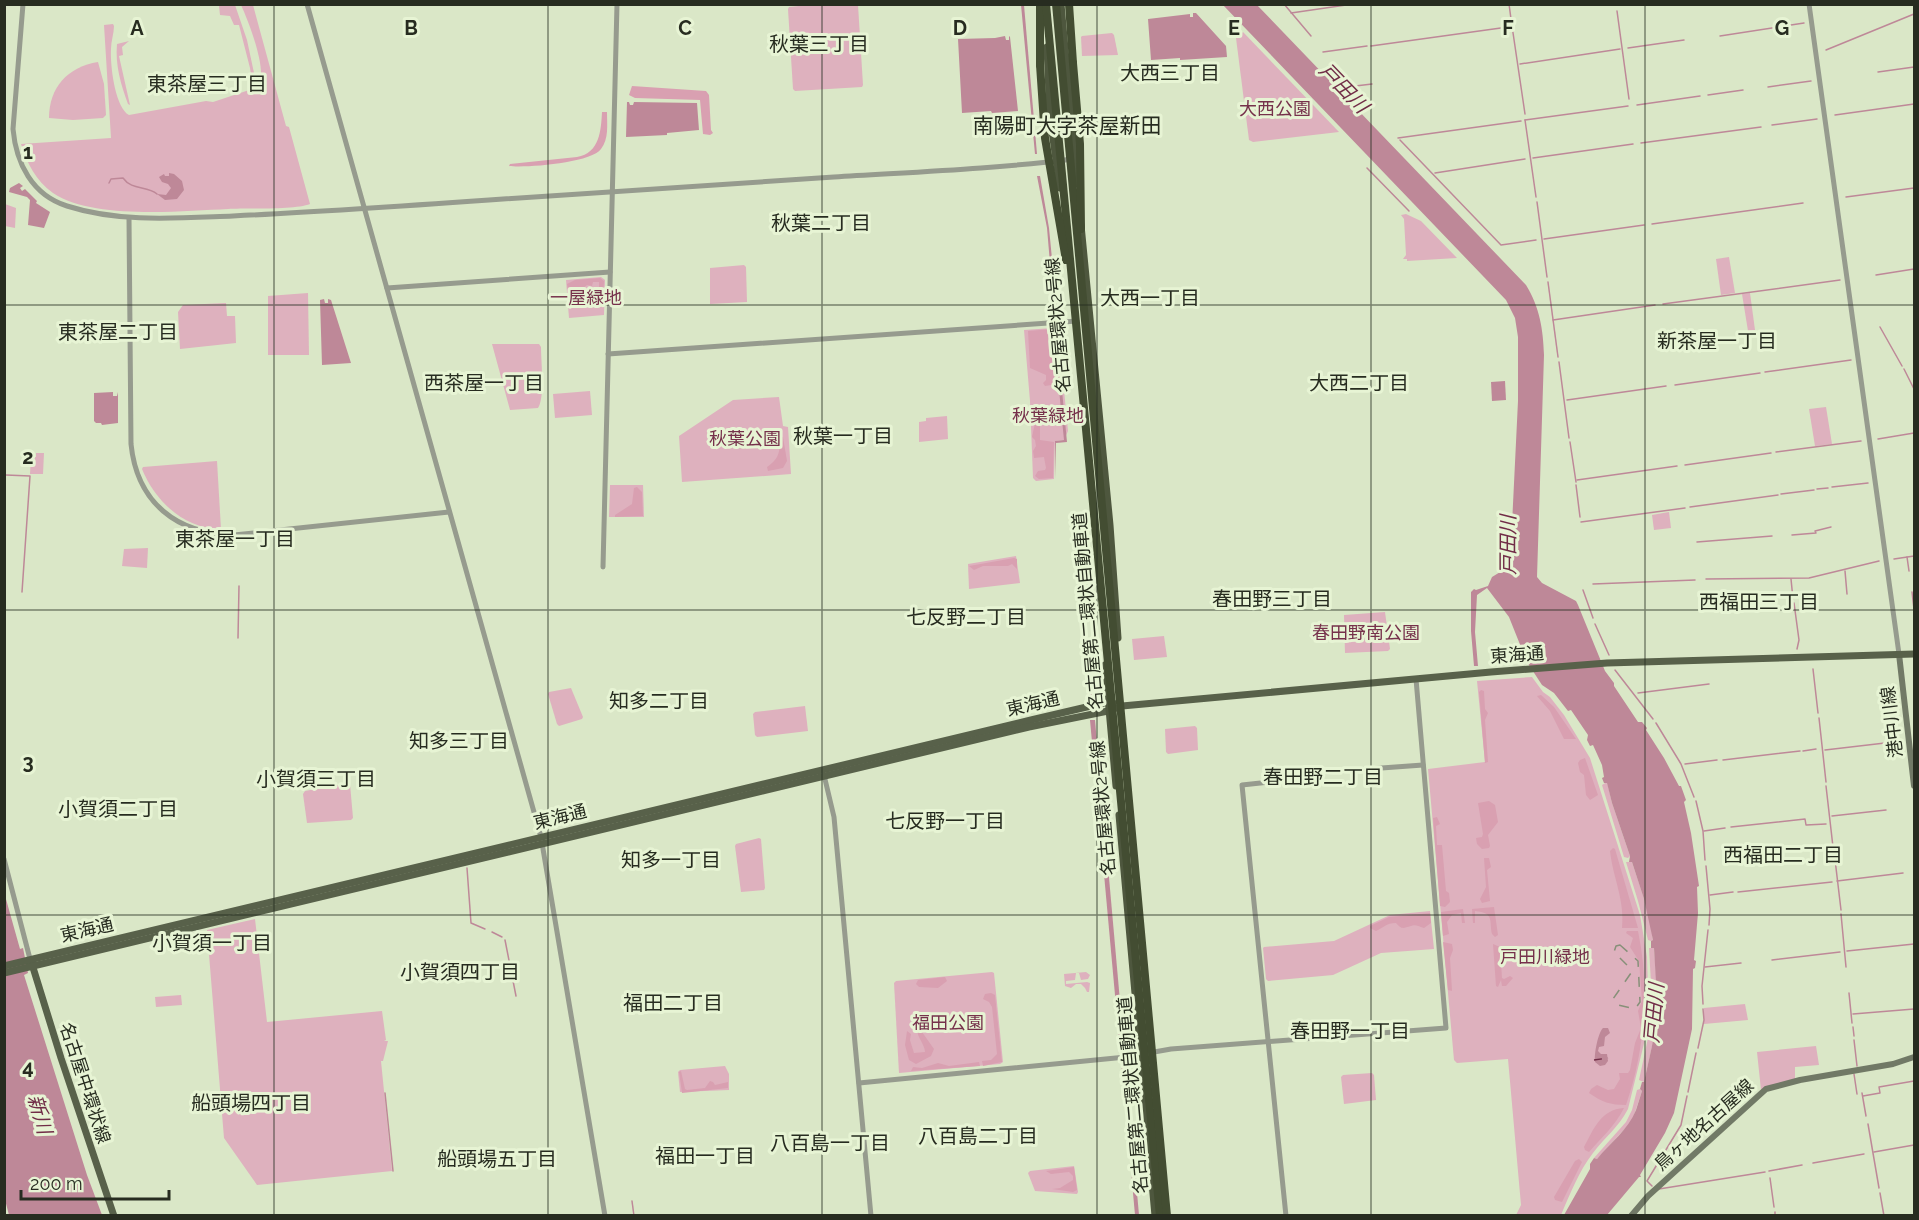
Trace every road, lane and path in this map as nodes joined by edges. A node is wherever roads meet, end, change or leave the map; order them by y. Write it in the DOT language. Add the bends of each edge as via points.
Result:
graph roads {
  1 [pos="23,4"];
  2 [pos="307,4"];
  3 [pos="617,4"];
  4 [pos="1043,4"];
  5 [pos="1056,4"];
  6 [pos="1061,4"];
  7 [pos="1069,4"];
  8 [pos="1809,4"];
  9 [pos="1075,158"];
  10 [pos="1057,161"];
  11 [pos="611,192"];
  12 [pos="364,209"];
  13 [pos="129,218"];
  14 [pos="610,272"];
  15 [pos="387,288"];
  16 [pos="1084,311"];
  17 [pos="1089,320"];
  18 [pos="1073,321"];
  19 [pos="1078,332"];
  20 [pos="608,354"];
  21 [pos="449,512"];
  22 [pos="603,567"];
  23 [pos="1116,616"];
  24 [pos="1899,654"];
  25 [pos="1914,654"];
  26 [pos="1416,679"];
  27 [pos="1110,702"];
  28 [pos="1122,706"];
  29 [pos="1108,711"];
  30 [pos="1423,765"];
  31 [pos="824,773"];
  32 [pos="1914,786"];
  33 [pos="1118,805"];
  34 [pos="541,841"];
  35 [pos="4,859"];
  36 [pos="29,962"];
  37 [pos="4,966"];
  38 [pos="4,973"];
  39 [pos="1150,998"];
  40 [pos="1269,1042"];
  41 [pos="1155,1052"];
  42 [pos="1142,1054"];
  43 [pos="1914,1056"];
  44 [pos="859,1083"];
  45 [pos="114,1215"];
  46 [pos="605,1215"];
  47 [pos="871,1215"];
  48 [pos="1157,1215"];
  49 [pos="1169,1215"];
  50 [pos="1286,1215"];
  51 [pos="1631,1215"];
  1 -- 13 [label="street" via="13,129 21,165 41,191 59,203"];
  2 -- 12 [label="street"];
  3 -- 11 [label="street"];
  4 -- 10 [label="highway, 名古屋環状2号線" via="1050,117"];
  4 -- 19 [label="highway, 名古屋第二環状自動車道, bridge"];
  4 -- 19 [label="highway, bridge" via="1040,65 1045,138"];
  5 -- 16 [label="highway, 名古屋第二環状自動車道, bridge"];
  6 -- 9 [label="highway, 名古屋環状2号線"];
  7 -- 16 [label="highway, bridge" via="1080,144"];
  8 -- 24 [label="street"];
  9 -- 10 [label="street"];
  9 -- 17 [label="highway, 名古屋環状2号線"];
  10 -- 11 [label="street"];
  10 -- 18 [label="highway, 名古屋環状2号線"];
  11 -- 12 [label="street"];
  11 -- 14 [label="street"];
  12 -- 13 [label="street"];
  12 -- 15 [label="street"];
  13 -- 21 [label="street" via="130,444 141,484 160,510 194,529 234,535"];
  14 -- 15 [label="street"];
  14 -- 20 [label="street"];
  15 -- 21 [label="street"];
  16 -- 49 [label="highway, 名古屋第二環状自動車道, bridge"];
  17 -- 18 [label="street"];
  17 -- 23 [label="highway, 名古屋環状2号線"];
  18 -- 20 [label="street"];
  18 -- 27 [label="highway, 名古屋環状2号線"];
  19 -- 48 [label="highway, 名古屋第二環状自動車道, bridge"];
  20 -- 22 [label="street"];
  21 -- 34 [label="street"];
  23 -- 27 [label="highway" via="1108,657"];
  23 -- 28 [label="highway, 名古屋環状2号線"];
  24 -- 25 [label="main road, 東海通"];
  24 -- 26 [label="main road, 東海通" via="1607,663"];
  24 -- 32 [label="main road, 港中川線"];
  26 -- 28 [label="main road, 東海通"];
  26 -- 30 [label="street"];
  27 -- 28 [label="main road, 東海通"];
  27 -- 29 [label="highway, 名古屋環状2号線"];
  27 -- 31 [label="main road, 東海通"];
  28 -- 29 [label="main road, 東海通"];
  28 -- 33 [label="highway" via="1118,716 1123,766"];
  28 -- 39 [label="highway, 名古屋環状2号線"];
  29 -- 31 [label="main road, 東海通"];
  29 -- 33 [label="highway, 名古屋環状2号線"];
  30 -- 40 [label="street" via="1326,772 1242,785"];
  30 -- 40 [label="street" via="1446,1028"];
  31 -- 34 [label="main road, 東海通"];
  31 -- 44 [label="street" via="834,817"];
  33 -- 42 [label="highway, 名古屋環状2号線"];
  34 -- 36 [label="main road, 東海通"];
  34 -- 46 [label="street"];
  35 -- 36 [label="street"];
  36 -- 37 [label="main road, 東海通"];
  36 -- 38 [label="main road, 東海通"];
  36 -- 45 [label="main road, 名古屋中環状線"];
  39 -- 41 [label="highway, 名古屋環状2号線"];
  39 -- 42 [label="highway" via="1142,1024"];
  40 -- 41 [label="street"];
  40 -- 50 [label="street"];
  41 -- 42 [label="street"];
  41 -- 49 [label="highway, 名古屋環状2号線"];
  42 -- 44 [label="street"];
  42 -- 48 [label="highway, 名古屋環状2号線"];
  43 -- 51 [label="main road, 鳥ヶ地名古屋線" via="1893,1064 1766,1089"];
  44 -- 47 [label="street"];
}
